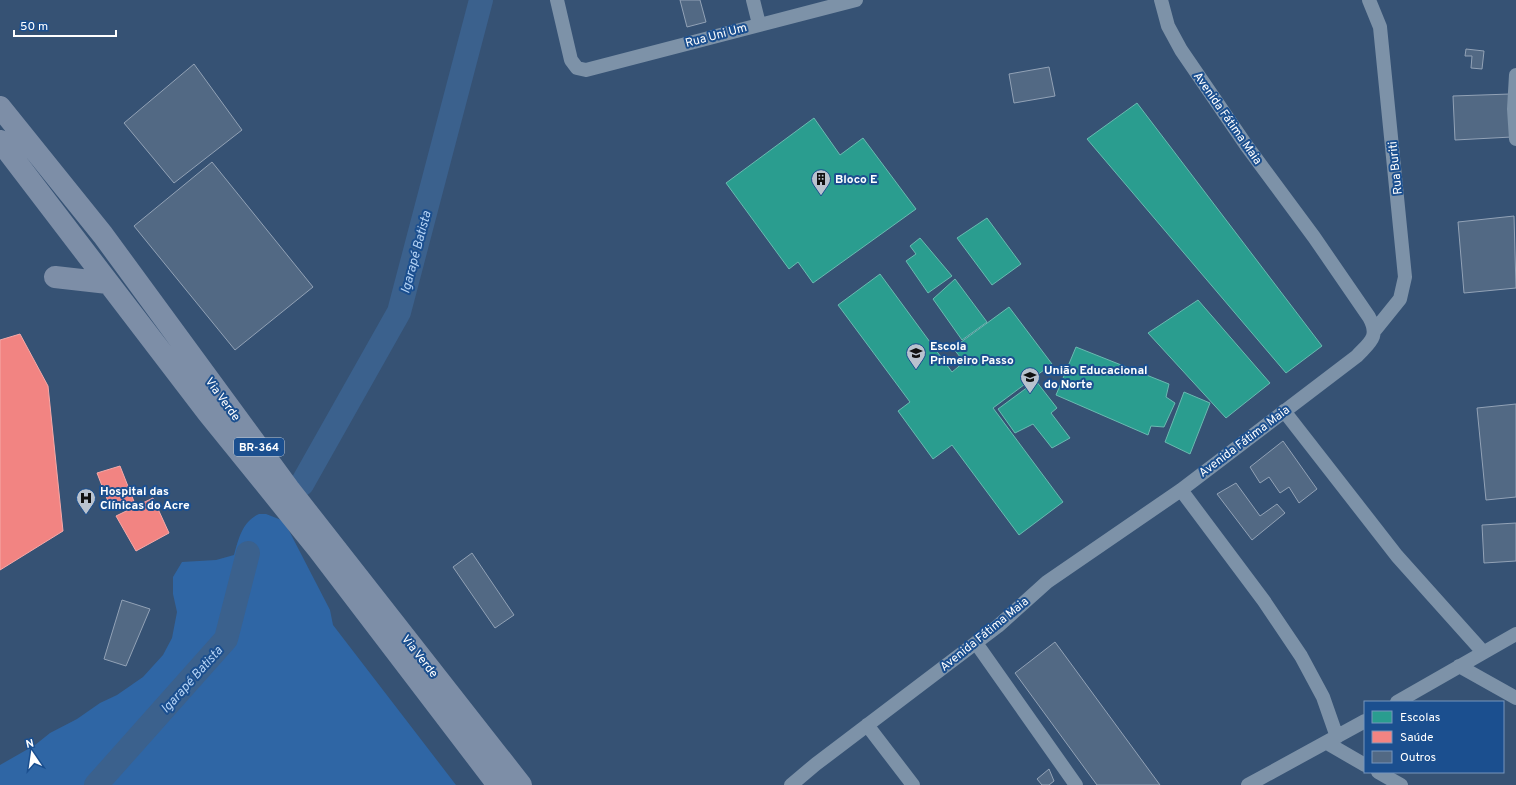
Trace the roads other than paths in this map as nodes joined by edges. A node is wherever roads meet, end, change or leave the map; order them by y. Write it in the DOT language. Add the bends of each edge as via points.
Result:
graph roads {
  1 [pos="558,0"];
  2 [pos="753,0"];
  3 [pos="856,0"];
  4 [pos="1161,0"];
  5 [pos="1369,0"];
  6 [pos="759,24"];
  7 [pos="1516,75"];
  8 [pos="0,107"];
  9 [pos="1516,139"];
  10 [pos="0,142"];
  11 [pos="55,277"];
  12 [pos="108,283"];
  13 [pos="1375,330"];
  14 [pos="1284,410"];
  15 [pos="1181,490"];
  16 [pos="1516,634"];
  17 [pos="976,643"];
  18 [pos="1483,652"];
  19 [pos="1459,666"];
  20 [pos="1516,698"];
  21 [pos="1399,701"];
  22 [pos="1364,722"];
  23 [pos="867,725"];
  24 [pos="1332,740"];
  25 [pos="1364,764"];
  26 [pos="1380,773"];
  27 [pos="498,785"];
  28 [pos="521,785"];
  29 [pos="791,785"];
  30 [pos="913,785"];
  31 [pos="1076,785"];
  32 [pos="1248,785"];
  33 [pos="1400,785"];
  1 -- 6 [label="street, Rua Uni Um" via="571,60 577,68 586,70"];
  2 -- 6 [label="street"];
  3 -- 6 [label="street, Rua Uni Um"];
  4 -- 13 [label="street, Avenida Fátima Maia" via="1168,26 1181,50 1361,304"];
  5 -- 13 [label="street, Rua Buriti" via="1380,27 1405,277 1400,299"];
  7 -- 9 [label="street"];
  8 -- 28 [label="main road, Via Verde / BR-364" via="103,235 289,489"];
  10 -- 12 [label="main road, Via Verde / BR-364"];
  11 -- 12 [label="main road"];
  12 -- 27 [label="main road, Via Verde / BR-364" via="318,549"];
  13 -- 14 [label="street, Avenida Fátima Maia" via="1370,342 1357,356"];
  14 -- 15 [label="street, Avenida Fátima Maia"];
  14 -- 18 [label="street" via="1397,556"];
  15 -- 17 [label="street, Avenida Fátima Maia" via="1047,582"];
  15 -- 24 [label="street" via="1264,600 1301,656 1324,697"];
  16 -- 18 [label="street"];
  17 -- 23 [label="street, Avenida Fátima Maia"];
  17 -- 31 [label="street"];
  18 -- 19 [label="street"];
  19 -- 20 [label="street"];
  19 -- 21 [label="street"];
  22 -- 24 [label="street"];
  23 -- 29 [label="street, Avenida Fátima Maia"];
  23 -- 30 [label="street"];
  24 -- 25 [label="street"];
  24 -- 32 [label="street"];
  26 -- 33 [label="street"];
}
